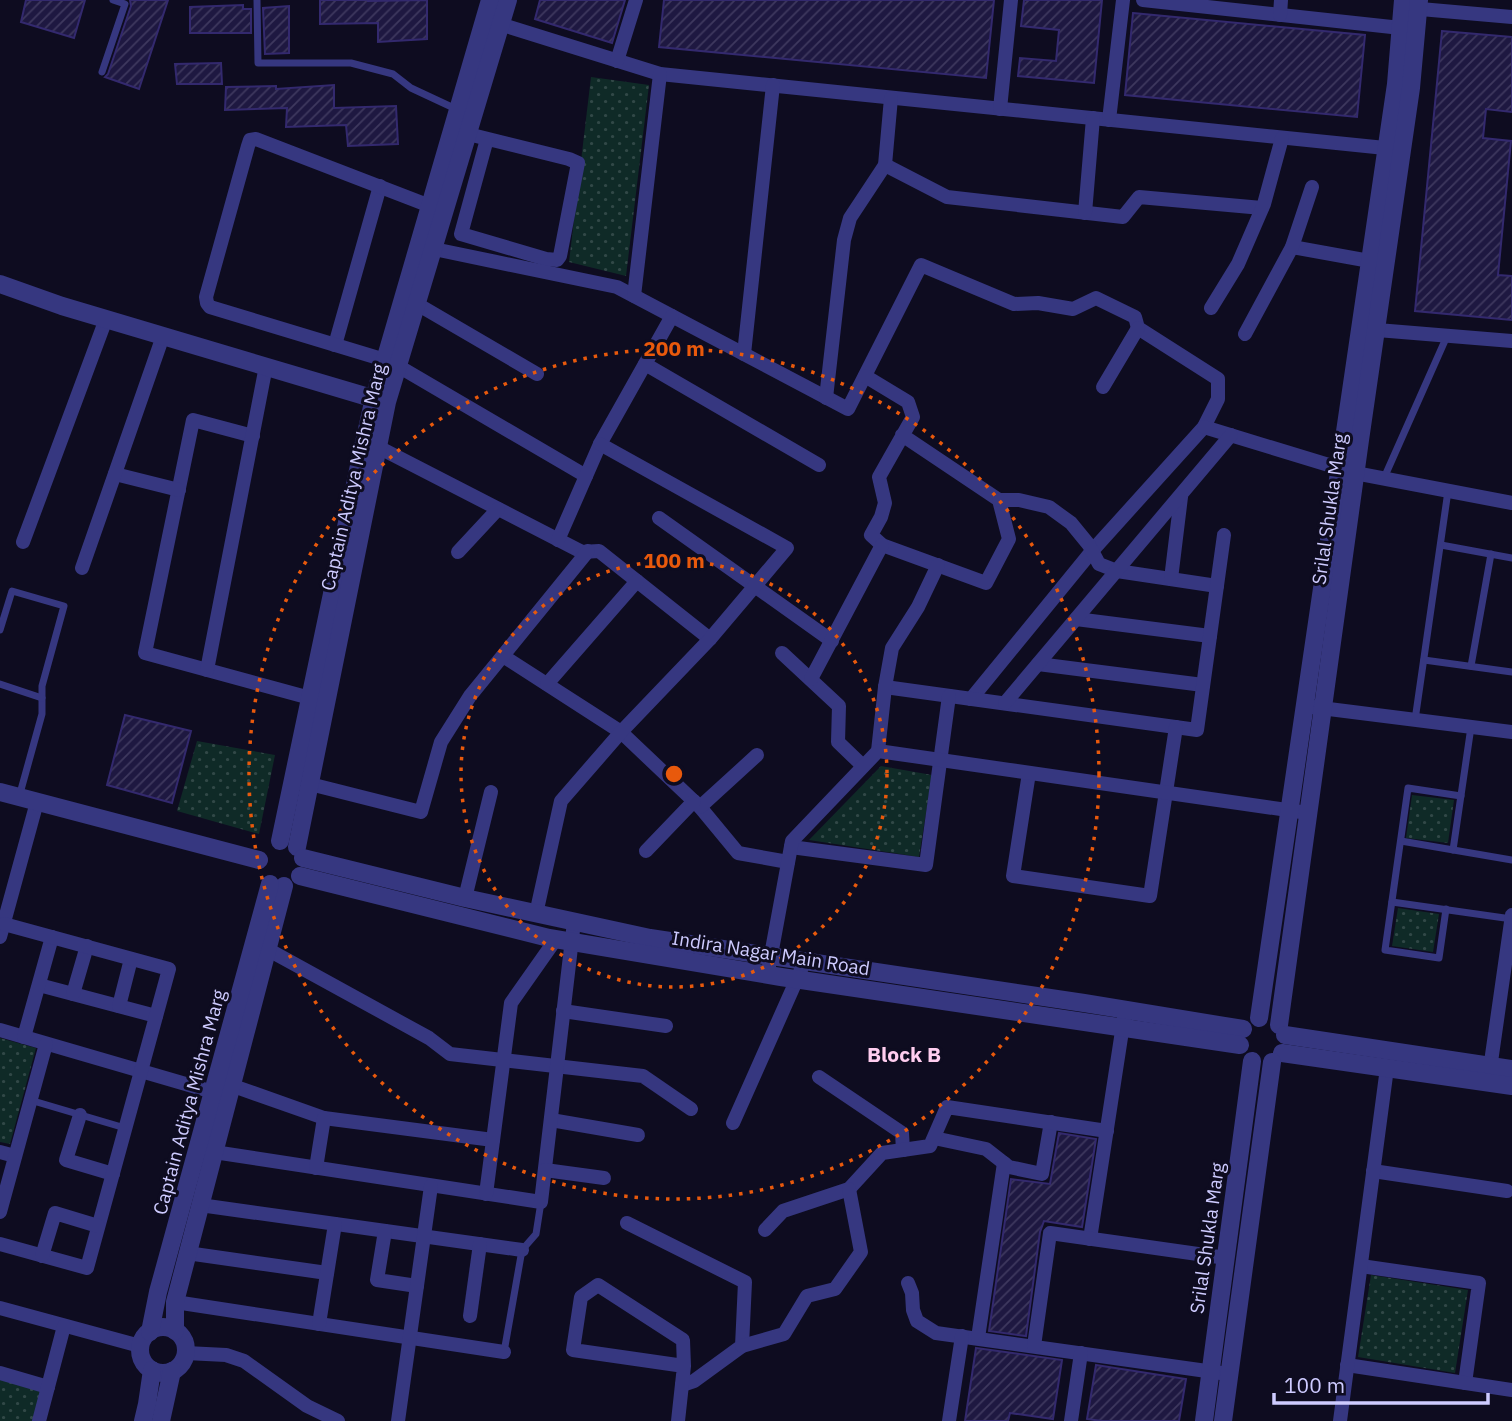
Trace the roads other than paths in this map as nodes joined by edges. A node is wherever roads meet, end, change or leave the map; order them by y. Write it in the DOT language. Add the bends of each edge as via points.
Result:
graph roads {
  1 [pos="113,0"];
  2 [pos="257,0"];
  3 [pos="491,0"];
  4 [pos="508,0"];
  5 [pos="636,0"];
  6 [pos="1011,0"];
  7 [pos="1123,0"];
  8 [pos="1143,0"];
  9 [pos="1411,4"];
  10 [pos="1280,7"];
  11 [pos="1512,18"];
  12 [pos="493,22"];
  13 [pos="1409,29"];
  14 [pos="617,61"];
  15 [pos="102,72"];
  16 [pos="660,74"];
  17 [pos="773,85"];
  18 [pos="891,98"];
  19 [pos="458,109"];
  20 [pos="1000,109"];
  21 [pos="1093,118"];
  22 [pos="1109,120"];
  23 [pos="468,134"];
  24 [pos="1282,138"];
  25 [pos="487,139"];
  26 [pos="1394,149"];
  27 [pos="885,164"];
  28 [pos="380,186"];
  29 [pos="1312,187"];
  30 [pos="430,206"];
  31 [pos="1262,208"];
  32 [pos="1085,213"];
  33 [pos="1292,247"];
  34 [pos="433,249"];
  35 [pos="1378,262"];
  36 [pos="0,284"];
  37 [pos="634,296"];
  38 [pos="417,304"];
  39 [pos="1211,308"];
  40 [pos="672,316"];
  41 [pos="106,319"];
  42 [pos="1138,328"];
  43 [pos="1368,329"];
  44 [pos="1245,334"];
  45 [pos="1447,335"];
  46 [pos="163,336"];
  47 [pos="1512,341"];
  48 [pos="335,345"];
  49 [pos="744,354"];
  50 [pos="392,363"];
  51 [pos="645,364"];
  52 [pos="266,366"];
  53 [pos="537,374"];
  54 [pos="865,376"];
  55 [pos="1103,387"];
  56 [pos="826,398"];
  57 [pos="381,400"];
  58 [pos="1204,427"];
  59 [pos="902,435"];
  60 [pos="1231,435"];
  61 [pos="253,436"];
  62 [pos="600,444"];
  63 [pos="378,447"];
  64 [pos="819,466"];
  65 [pos="1347,471"];
  66 [pos="114,474"];
  67 [pos="586,476"];
  68 [pos="1383,479"];
  69 [pos="178,490"];
  70 [pos="1448,491"];
  71 [pos="1181,495"];
  72 [pos="999,500"];
  73 [pos="1512,503"];
  74 [pos="498,509"];
  75 [pos="659,518"];
  76 [pos="1224,535"];
  77 [pos="558,540"];
  78 [pos="23,542"];
  79 [pos="882,545"];
  80 [pos="1441,545"];
  81 [pos="588,551"];
  82 [pos="1092,551"];
  83 [pos="458,552"];
  84 [pos="1491,554"];
  85 [pos="1512,558"];
  86 [pos="938,565"];
  87 [pos="82,568"];
  88 [pos="1117,571"];
  89 [pos="1171,579"];
  90 [pos="637,581"];
  91 [pos="754,586"];
  92 [pos="1217,586"];
  93 [pos="1076,619"];
  94 [pos="0,631"];
  95 [pos="1210,636"];
  96 [pos="710,639"];
  97 [pos="832,640"];
  98 [pos="782,653"];
  99 [pos="503,656"];
  100 [pos="1424,660"];
  101 [pos="1038,664"];
  102 [pos="1472,666"];
  103 [pos="208,670"];
  104 [pos="1512,672"];
  105 [pos="811,679"];
  106 [pos="0,684"];
  107 [pos="547,684"];
  108 [pos="1203,685"];
  109 [pos="885,687"];
  110 [pos="949,696"];
  111 [pos="42,698"];
  112 [pos="310,698"];
  113 [pos="971,699"];
  114 [pos="1005,703"];
  115 [pos="1314,707"];
  116 [pos="1415,720"];
  117 [pos="1176,727"];
  118 [pos="1471,727"];
  119 [pos="621,732"];
  120 [pos="1512,732"];
  121 [pos="878,751"];
  122 [pos="757,755"];
  123 [pos="940,760"];
  124 [pos="863,766"];
  125 [pos="1029,773"];
  126 [pos="310,783"];
  127 [pos="0,792"];
  128 [pos="491,792"];
  129 [pos="1166,793"];
  130 [pos="1461,796"];
  131 [pos="19,797"];
  132 [pos="37,802"];
  133 [pos="697,804"];
  134 [pos="1289,810"];
  135 [pos="1308,813"];
  136 [pos="1401,841"];
  137 [pos="791,847"];
  138 [pos="1453,850"];
  139 [pos="646,851"];
  140 [pos="295,856"];
  141 [pos="259,860"];
  142 [pos="1512,860"];
  143 [pos="788,862"];
  144 [pos="277,885"];
  145 [pos="465,898"];
  146 [pos="1392,902"];
  147 [pos="1446,909"];
  148 [pos="536,914"];
  149 [pos="1512,917"];
  150 [pos="574,922"];
  151 [pos="2,931"];
  152 [pos="52,937"];
  153 [pos="564,940"];
  154 [pos="87,946"];
  155 [pos="267,949"];
  156 [pos="771,956"];
  157 [pos="131,959"];
  158 [pos="806,961"];
  159 [pos="768,975"];
  160 [pos="796,979"];
  161 [pos="39,985"];
  162 [pos="73,994"];
  163 [pos="119,1006"];
  164 [pos="564,1011"];
  165 [pos="156,1016"];
  166 [pos="1259,1018"];
  167 [pos="1124,1019"];
  168 [pos="666,1026"];
  169 [pos="0,1030"];
  170 [pos="24,1037"];
  171 [pos="1242,1037"];
  172 [pos="46,1044"];
  173 [pos="1279,1044"];
  174 [pos="1252,1060"];
  175 [pos="503,1061"];
  176 [pos="557,1067"];
  177 [pos="1387,1068"];
  178 [pos="1512,1069"];
  179 [pos="141,1071"];
  180 [pos="1489,1074"];
  181 [pos="819,1077"];
  182 [pos="1512,1086"];
  183 [pos="222,1088"];
  184 [pos="30,1100"];
  185 [pos="691,1109"];
  186 [pos="80,1115"];
  187 [pos="324,1118"];
  188 [pos="551,1120"];
  189 [pos="1051,1122"];
  190 [pos="733,1123"];
  191 [pos="125,1128"];
  192 [pos="1107,1130"];
  193 [pos="638,1135"];
  194 [pos="934,1138"];
  195 [pos="493,1140"];
  196 [pos="903,1150"];
  197 [pos="0,1152"];
  198 [pos="214,1152"];
  199 [pos="15,1156"];
  200 [pos="1004,1163"];
  201 [pos="316,1168"];
  202 [pos="545,1170"];
  203 [pos="1373,1171"];
  204 [pos="113,1174"];
  205 [pos="604,1178"];
  206 [pos="431,1186"];
  207 [pos="849,1189"];
  208 [pos="1507,1191"];
  209 [pos="486,1194"];
  210 [pos="541,1202"];
  211 [pos="1,1204"];
  212 [pos="200,1205"];
  213 [pos="627,1223"];
  214 [pos="335,1224"];
  215 [pos="99,1226"];
  216 [pos="765,1230"];
  217 [pos="385,1231"];
  218 [pos="424,1237"];
  219 [pos="1090,1239"];
  220 [pos="0,1244"];
  221 [pos="480,1244"];
  222 [pos="522,1250"];
  223 [pos="187,1253"];
  224 [pos="42,1256"];
  225 [pos="1226,1258"];
  226 [pos="1361,1266"];
  227 [pos="327,1273"];
  228 [pos="908,1283"];
  229 [pos="417,1286"];
  230 [pos="174,1302"];
  231 [pos="0,1308"];
  232 [pos="470,1317"];
  233 [pos="319,1324"];
  234 [pos="64,1326"];
  235 [pos="175,1331"];
  236 [pos="962,1336"];
  237 [pos="410,1338"];
  238 [pos="978,1338"];
  239 [pos="145,1339"];
  240 [pos="742,1346"];
  241 [pos="1034,1346"];
  242 [pos="504,1352"];
  243 [pos="186,1353"];
  244 [pos="1081,1353"];
  245 [pos="684,1366"];
  246 [pos="1347,1366"];
  247 [pos="152,1370"];
  248 [pos="172,1371"];
  249 [pos="1211,1371"];
  250 [pos="0,1373"];
  251 [pos="1230,1374"];
  252 [pos="1465,1383"];
  253 [pos="682,1385"];
  254 [pos="48,1387"];
  255 [pos="1512,1390"];
  256 [pos="39,1421"];
  257 [pos="143,1421"];
  258 [pos="161,1421"];
  259 [pos="338,1421"];
  260 [pos="398,1421"];
  261 [pos="678,1421"];
  262 [pos="949,1421"];
  263 [pos="1071,1421"];
  264 [pos="1204,1421"];
  265 [pos="1223,1421"];
  266 [pos="1340,1421"];
  1 -- 15 [label="lane" via="125,4"];
  2 -- 19 [label="lane" via="258,63 351,63 393,74 411,88"];
  3 -- 12 [label="street, Captain Aditya Mishra Marg"];
  4 -- 12 [label="street, Captain Aditya Mishra Marg"];
  5 -- 14 [label="street"];
  6 -- 20 [label="street"];
  7 -- 22 [label="street"];
  8 -- 10 [label="street"];
  9 -- 11 [label="street"];
  9 -- 13 [label="street, Srilal Shukla Marg"];
  10 -- 13 [label="street"];
  12 -- 14 [label="street"];
  12 -- 19 [label="street, Captain Aditya Mishra Marg"];
  12 -- 23 [label="street, Captain Aditya Mishra Marg"];
  13 -- 26 [label="street, Srilal Shukla Marg" via="1396,84"];
  14 -- 16 [label="street"];
  16 -- 17 [label="street"];
  16 -- 37 [label="street"];
  17 -- 18 [label="street"];
  17 -- 49 [label="street"];
  18 -- 20 [label="street"];
  18 -- 27 [label="street"];
  19 -- 30 [label="street, Captain Aditya Mishra Marg"];
  20 -- 21 [label="street"];
  21 -- 22 [label="street"];
  21 -- 32 [label="street"];
  22 -- 24 [label="street"];
  23 -- 25 [label="street"];
  23 -- 34 [label="street, Captain Aditya Mishra Marg"];
  24 -- 26 [label="street"];
  24 -- 31 [label="street"];
  25 -- 25 [label="street" via="578,163 557,260 461,234"];
  26 -- 35 [label="street, Srilal Shukla Marg"];
  27 -- 32 [label="street" via="947,197"];
  27 -- 56 [label="street" via="850,218 844,240"];
  28 -- 30 [label="street"];
  28 -- 48 [label="street"];
  28 -- 48 [label="street" via="256,139 248,145 207,303"];
  29 -- 33 [label="street"];
  30 -- 50 [label="street, Captain Aditya Mishra Marg"];
  31 -- 32 [label="street" via="1139,197 1123,217"];
  31 -- 39 [label="street" via="1238,264"];
  33 -- 35 [label="street"];
  33 -- 44 [label="street"];
  34 -- 37 [label="street" via="617,287"];
  34 -- 38 [label="street, Captain Aditya Mishra Marg"];
  35 -- 43 [label="street, Srilal Shukla Marg"];
  36 -- 41 [label="street"];
  37 -- 40 [label="street"];
  38 -- 50 [label="street, Captain Aditya Mishra Marg"];
  38 -- 53 [label="street"];
  40 -- 49 [label="street"];
  40 -- 51 [label="street"];
  41 -- 46 [label="street"];
  41 -- 78 [label="street"];
  42 -- 54 [label="street" via="1135,317 1096,298 1073,309 1014,304 921,265"];
  42 -- 55 [label="street"];
  42 -- 58 [label="street" via="1218,379 1217,399"];
  43 -- 45 [label="street"];
  43 -- 65 [label="street, Srilal Shukla Marg"];
  45 -- 47 [label="street"];
  45 -- 68 [label="lane"];
  46 -- 52 [label="street"];
  46 -- 66 [label="street"];
  48 -- 50 [label="street"];
  49 -- 56 [label="street"];
  50 -- 57 [label="street, Captain Aditya Mishra Marg"];
  50 -- 67 [label="street"];
  51 -- 62 [label="street"];
  51 -- 64 [label="street"];
  52 -- 57 [label="street"];
  52 -- 61 [label="street"];
  54 -- 56 [label="street" via="848,409"];
  54 -- 59 [label="street" via="908,402 913,417"];
  57 -- 63 [label="street, Captain Aditya Mishra Marg"];
  57 -- 112 [label="street, Captain Aditya Mishra Marg"];
  58 -- 60 [label="street"];
  58 -- 82 [label="street"];
  59 -- 72 [label="street"];
  59 -- 79 [label="street" via="879,477 885,503 872,535"];
  60 -- 65 [label="street"];
  60 -- 71 [label="street"];
  61 -- 69 [label="street" via="193,420"];
  61 -- 103 [label="street"];
  62 -- 67 [label="street"];
  62 -- 91 [label="street" via="787,548"];
  63 -- 74 [label="street"];
  63 -- 126 [label="street, Captain Aditya Mishra Marg"];
  65 -- 68 [label="street"];
  65 -- 115 [label="street, Srilal Shukla Marg"];
  66 -- 69 [label="street"];
  66 -- 87 [label="street"];
  67 -- 77 [label="street"];
  68 -- 70 [label="street"];
  69 -- 103 [label="street" via="145,653"];
  70 -- 73 [label="street"];
  70 -- 80 [label="lane"];
  71 -- 88 [label="street"];
  71 -- 89 [label="street"];
  72 -- 82 [label="street" via="1049,507 1070,523"];
  72 -- 86 [label="street" via="1009,539 986,583"];
  74 -- 77 [label="street"];
  74 -- 83 [label="street"];
  75 -- 91 [label="street"];
  76 -- 92 [label="street"];
  77 -- 81 [label="street"];
  79 -- 86 [label="street"];
  79 -- 97 [label="street"];
  80 -- 84 [label="lane"];
  80 -- 100 [label="lane"];
  81 -- 90 [label="street" via="599,551"];
  81 -- 99 [label="street"];
  82 -- 88 [label="street" via="1099,564"];
  82 -- 113 [label="street"];
  84 -- 85 [label="lane"];
  84 -- 102 [label="lane"];
  86 -- 109 [label="street" via="892,648"];
  88 -- 89 [label="street"];
  88 -- 93 [label="street"];
  89 -- 92 [label="street"];
  90 -- 96 [label="street"];
  90 -- 107 [label="street"];
  91 -- 96 [label="street"];
  91 -- 97 [label="street"];
  92 -- 95 [label="street"];
  93 -- 95 [label="street"];
  93 -- 101 [label="street"];
  94 -- 111 [label="lane" via="12,591 64,606"];
  95 -- 108 [label="street"];
  96 -- 119 [label="street"];
  97 -- 105 [label="street"];
  98 -- 105 [label="street"];
  99 -- 107 [label="street"];
  99 -- 126 [label="street" via="441,742 421,812"];
  100 -- 102 [label="lane"];
  100 -- 116 [label="lane"];
  101 -- 108 [label="street"];
  101 -- 114 [label="street"];
  102 -- 104 [label="lane"];
  103 -- 112 [label="street"];
  105 -- 124 [label="street" via="839,706 838,742"];
  106 -- 111 [label="lane"];
  107 -- 119 [label="street"];
  108 -- 117 [label="street" via="1197,730"];
  109 -- 110 [label="street"];
  109 -- 121 [label="street"];
  110 -- 113 [label="street"];
  110 -- 123 [label="street"];
  111 -- 131 [label="lane"];
  112 -- 140 [label="street, Captain Aditya Mishra Marg"];
  113 -- 114 [label="street"];
  114 -- 117 [label="street"];
  115 -- 116 [label="street"];
  115 -- 134 [label="street, Srilal Shukla Marg"];
  115 -- 135 [label="street, Srilal Shukla Marg"];
  116 -- 118 [label="street"];
  117 -- 129 [label="street"];
  118 -- 120 [label="street"];
  118 -- 130 [label="lane"];
  119 -- 133 [label="street"];
  119 -- 148 [label="street" via="561,801"];
  121 -- 123 [label="street"];
  121 -- 124 [label="street"];
  122 -- 133 [label="street"];
  123 -- 125 [label="street"];
  123 -- 137 [label="street" via="926,865"];
  124 -- 137 [label="street"];
  125 -- 129 [label="street"];
  125 -- 129 [label="street" via="1013,876 1150,896"];
  126 -- 140 [label="street, Captain Aditya Mishra Marg"];
  127 -- 131 [label="street"];
  128 -- 145 [label="street"];
  129 -- 134 [label="street"];
  130 -- 136 [label="lane" via="1408,788"];
  130 -- 138 [label="lane"];
  131 -- 132 [label="street"];
  132 -- 141 [label="street"];
  132 -- 151 [label="street"];
  133 -- 139 [label="street"];
  133 -- 143 [label="street" via="738,853"];
  134 -- 135 [label="street"];
  134 -- 166 [label="street, Srilal Shukla Marg"];
  135 -- 173 [label="street, Srilal Shukla Marg"];
  136 -- 138 [label="lane"];
  136 -- 146 [label="lane"];
  137 -- 143 [label="street"];
  138 -- 142 [label="lane"];
  140 -- 141 [label="street" via="268,845"];
  140 -- 144 [label="street" via="295,882"];
  140 -- 145 [label="street, Indira Nagar Main Road"];
  140 -- 153 [label="street, Indira Nagar Main Road"];
  141 -- 144 [label="street" via="262,877"];
  143 -- 156 [label="street"];
  144 -- 155 [label="street, Captain Aditya Mishra Marg"];
  144 -- 183 [label="street, Captain Aditya Mishra Marg"];
  145 -- 148 [label="street, Indira Nagar Main Road"];
  146 -- 147 [label="lane"];
  146 -- 147 [label="lane" via="1385,950 1438,958"];
  147 -- 149 [label="lane"];
  148 -- 150 [label="street, Indira Nagar Main Road"];
  149 -- 180 [label="street"];
  150 -- 153 [label="street"];
  150 -- 156 [label="street, Indira Nagar Main Road"];
  151 -- 152 [label="street"];
  152 -- 154 [label="street"];
  152 -- 161 [label="street"];
  153 -- 159 [label="street, Indira Nagar Main Road"];
  153 -- 164 [label="street"];
  153 -- 175 [label="street" via="511,1003"];
  154 -- 157 [label="street"];
  154 -- 162 [label="street"];
  155 -- 175 [label="street" via="450,1054"];
  155 -- 183 [label="street, Captain Aditya Mishra Marg"];
  156 -- 158 [label="street, Indira Nagar Main Road"];
  156 -- 159 [label="street"];
  157 -- 163 [label="street"];
  157 -- 165 [label="street" via="169,969"];
  158 -- 160 [label="street"];
  158 -- 167 [label="street, Indira Nagar Main Road"];
  159 -- 160 [label="street, Indira Nagar Main Road"];
  160 -- 167 [label="street, Indira Nagar Main Road"];
  160 -- 190 [label="street"];
  161 -- 162 [label="street"];
  161 -- 170 [label="street"];
  162 -- 163 [label="street"];
  163 -- 165 [label="street"];
  164 -- 168 [label="street"];
  164 -- 176 [label="street"];
  165 -- 179 [label="street"];
  166 -- 171 [label="street" via="1250,1022"];
  166 -- 173 [label="street" via="1267,1018"];
  167 -- 171 [label="street, Indira Nagar Main Road"];
  167 -- 192 [label="street"];
  169 -- 170 [label="street"];
  170 -- 172 [label="street"];
  171 -- 174 [label="street" via="1244,1054"];
  172 -- 179 [label="street"];
  172 -- 184 [label="street"];
  173 -- 174 [label="street" via="1262,1063"];
  173 -- 177 [label="street"];
  173 -- 180 [label="street"];
  173 -- 251 [label="street, Srilal Shukla Marg"];
  174 -- 225 [label="street, Srilal Shukla Marg"];
  175 -- 176 [label="street"];
  175 -- 195 [label="street"];
  176 -- 185 [label="street" via="643,1076"];
  176 -- 188 [label="street"];
  177 -- 180 [label="street"];
  177 -- 203 [label="street"];
  178 -- 180 [label="street"];
  179 -- 183 [label="street"];
  179 -- 191 [label="street"];
  180 -- 182 [label="street"];
  181 -- 196 [label="street" via="902,1133"];
  183 -- 187 [label="street"];
  183 -- 198 [label="street, Captain Aditya Mishra Marg"];
  183 -- 239 [label="street, Captain Aditya Mishra Marg"];
  184 -- 186 [label="lane"];
  184 -- 199 [label="street"];
  186 -- 191 [label="lane"];
  186 -- 204 [label="street" via="66,1160"];
  187 -- 195 [label="street"];
  187 -- 201 [label="street"];
  188 -- 193 [label="street"];
  188 -- 202 [label="street"];
  189 -- 192 [label="street"];
  189 -- 194 [label="street" via="947,1107"];
  189 -- 200 [label="street" via="1042,1174"];
  191 -- 204 [label="street"];
  192 -- 219 [label="street"];
  194 -- 196 [label="street" via="930,1146"];
  194 -- 200 [label="street" via="986,1149"];
  195 -- 209 [label="street"];
  196 -- 207 [label="street" via="882,1153"];
  197 -- 199 [label="street"];
  198 -- 201 [label="street"];
  198 -- 212 [label="street, Captain Aditya Mishra Marg"];
  199 -- 211 [label="street"];
  200 -- 238 [label="street"];
  201 -- 206 [label="street"];
  202 -- 205 [label="street"];
  202 -- 210 [label="street"];
  203 -- 208 [label="street"];
  203 -- 226 [label="street"];
  204 -- 215 [label="street"];
  206 -- 209 [label="street"];
  206 -- 218 [label="street"];
  207 -- 216 [label="street" via="783,1211"];
  207 -- 240 [label="street" via="860,1252 842,1280 835,1289 807,1296 784,1334"];
  209 -- 210 [label="street"];
  210 -- 222 [label="lane" via="536,1234"];
  212 -- 214 [label="street"];
  212 -- 223 [label="street, Captain Aditya Mishra Marg"];
  213 -- 240 [label="street" via="745,1282"];
  214 -- 217 [label="street"];
  214 -- 227 [label="street"];
  215 -- 224 [label="street" via="87,1268"];
  215 -- 224 [label="street" via="54,1213"];
  217 -- 218 [label="street"];
  217 -- 229 [label="street" via="377,1280"];
  218 -- 221 [label="street"];
  218 -- 229 [label="street"];
  219 -- 225 [label="street"];
  219 -- 241 [label="street" via="1050,1233"];
  220 -- 224 [label="street"];
  221 -- 222 [label="street"];
  221 -- 232 [label="street"];
  222 -- 242 [label="lane"];
  223 -- 227 [label="street"];
  223 -- 230 [label="street, Captain Aditya Mishra Marg"];
  225 -- 249 [label="street, Srilal Shukla Marg"];
  226 -- 246 [label="street"];
  226 -- 252 [label="street" via="1479,1283"];
  227 -- 233 [label="street"];
  228 -- 236 [label="street" via="917,1321 936,1333"];
  229 -- 237 [label="street"];
  230 -- 233 [label="street"];
  230 -- 235 [label="street, Captain Aditya Mishra Marg"];
  231 -- 234 [label="street"];
  233 -- 237 [label="street"];
  234 -- 239 [label="street"];
  234 -- 254 [label="street"];
  235 -- 239 [label="street" via="159,1328"];
  235 -- 243 [label="street"];
  236 -- 238 [label="street"];
  236 -- 262 [label="street"];
  237 -- 242 [label="street"];
  237 -- 260 [label="street"];
  238 -- 241 [label="street"];
  239 -- 247 [label="street" via="141,1358"];
  240 -- 253 [label="street"];
  241 -- 244 [label="street"];
  243 -- 248 [label="street"];
  243 -- 259 [label="street" via="226,1355 244,1362 307,1406"];
  244 -- 249 [label="street"];
  244 -- 263 [label="street"];
  245 -- 245 [label="street" via="683,1340 598,1285 581,1297 573,1350"];
  245 -- 253 [label="street"];
  246 -- 252 [label="street"];
  246 -- 266 [label="street"];
  247 -- 248 [label="street"];
  247 -- 257 [label="street"];
  248 -- 258 [label="street"];
  249 -- 251 [label="street"];
  249 -- 264 [label="street, Srilal Shukla Marg"];
  250 -- 254 [label="street"];
  251 -- 265 [label="street, Srilal Shukla Marg"];
  252 -- 255 [label="street"];
  253 -- 261 [label="street"];
  254 -- 256 [label="street"];
}
